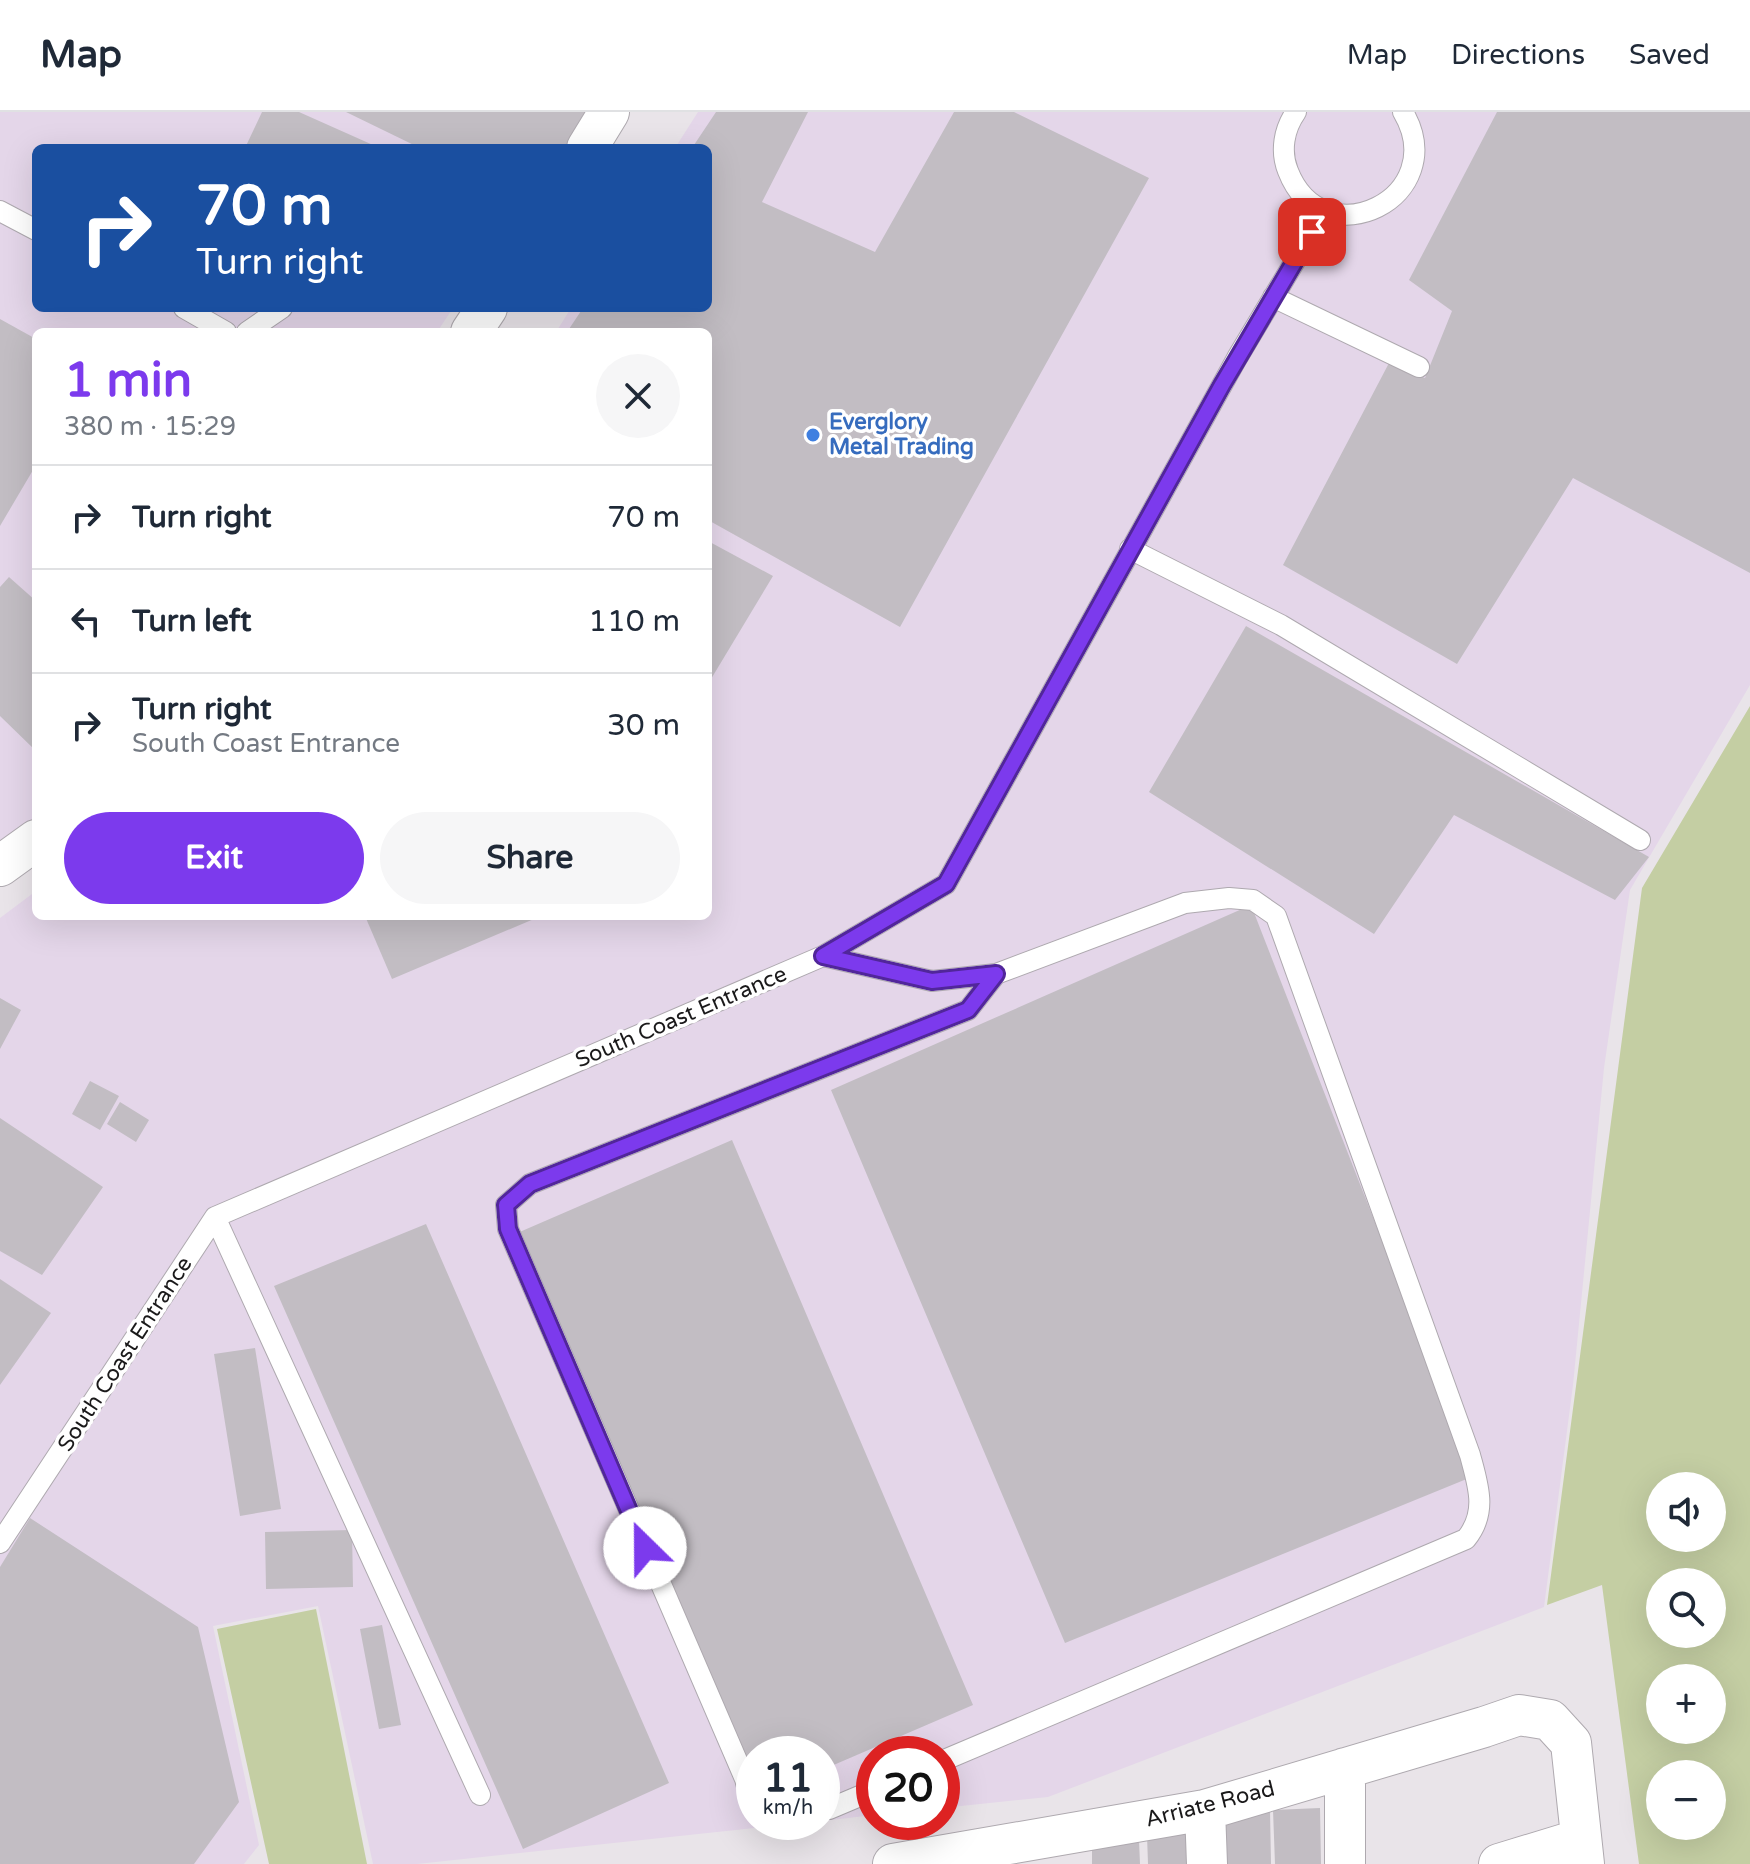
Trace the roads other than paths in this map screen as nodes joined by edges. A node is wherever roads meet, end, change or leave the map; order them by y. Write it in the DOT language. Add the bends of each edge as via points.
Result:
graph roads {
  1 [pos="609,112"];
  2 [pos="1296,112"];
  3 [pos="1403,112"];
  4 [pos="589,144"];
  5 [pos="0,211"];
  6 [pos="1325,211"];
  7 [pos="32,228"];
  8 [pos="1273,297"];
  9 [pos="191,312"];
  10 [pos="276,312"];
  11 [pos="219,328"];
  12 [pos="253,328"];
  13 [pos="1419,367"];
  14 [pos="1130,549"];
  15 [pos="1640,840"];
  16 [pos="32,843"];
  17 [pos="0,866"];
  18 [pos="823,956"];
  19 [pos="996,974"];
  20 [pos="215,1217"];
  21 [pos="0,1543"];
  22 [pos="960,1753"];
  23 [pos="736,1758"];
  24 [pos="1345,1768"];
  25 [pos="480,1795"];
  26 [pos="1205,1810"];
  27 [pos="1077,1848"];
  28 [pos="1582,1852"];
  29 [pos="954,1859"];
  30 [pos="893,1864"];
  31 [pos="1207,1864"];
  32 [pos="1345,1864"];
  33 [pos="1499,1864"];
  1 -- 4 [label="street"];
  2 -- 6 [label="lane" via="1283,142 1285,164 1306,200"];
  3 -- 6 [label="lane" via="1416,148 1402,188 1367,213"];
  5 -- 7 [label="lane"];
  6 -- 8 [label="lane, South Coast Entrance"];
  8 -- 13 [label="lane"];
  8 -- 14 [label="lane, South Coast Entrance"];
  9 -- 11 [label="lane"];
  10 -- 12 [label="lane"];
  14 -- 15 [label="lane" via="1281,625"];
  14 -- 18 [label="lane, South Coast Entrance" via="946,884"];
  16 -- 17 [label="street"];
  18 -- 19 [label="lane" via="932,981"];
  18 -- 20 [label="lane, South Coast Entrance"];
  19 -- 22 [label="lane" via="1185,903 1253,900 1276,916 1481,1494 1475,1528 1466,1539"];
  19 -- 23 [label="lane" via="968,1010 530,1184 506,1205 508,1229"];
  20 -- 21 [label="lane, South Coast Entrance"];
  20 -- 25 [label="lane"];
  24 -- 26 [label="street, Arriate Road"];
  24 -- 28 [label="street, Arriate Road" via="1519,1715 1550,1720 1571,1743"];
  24 -- 32 [label="street"];
  26 -- 27 [label="street, Arriate Road"];
  26 -- 31 [label="street"];
  27 -- 29 [label="street, Arriate Road"];
  28 -- 33 [label="street"];
  29 -- 30 [label="street, Arriate Road"];
}
